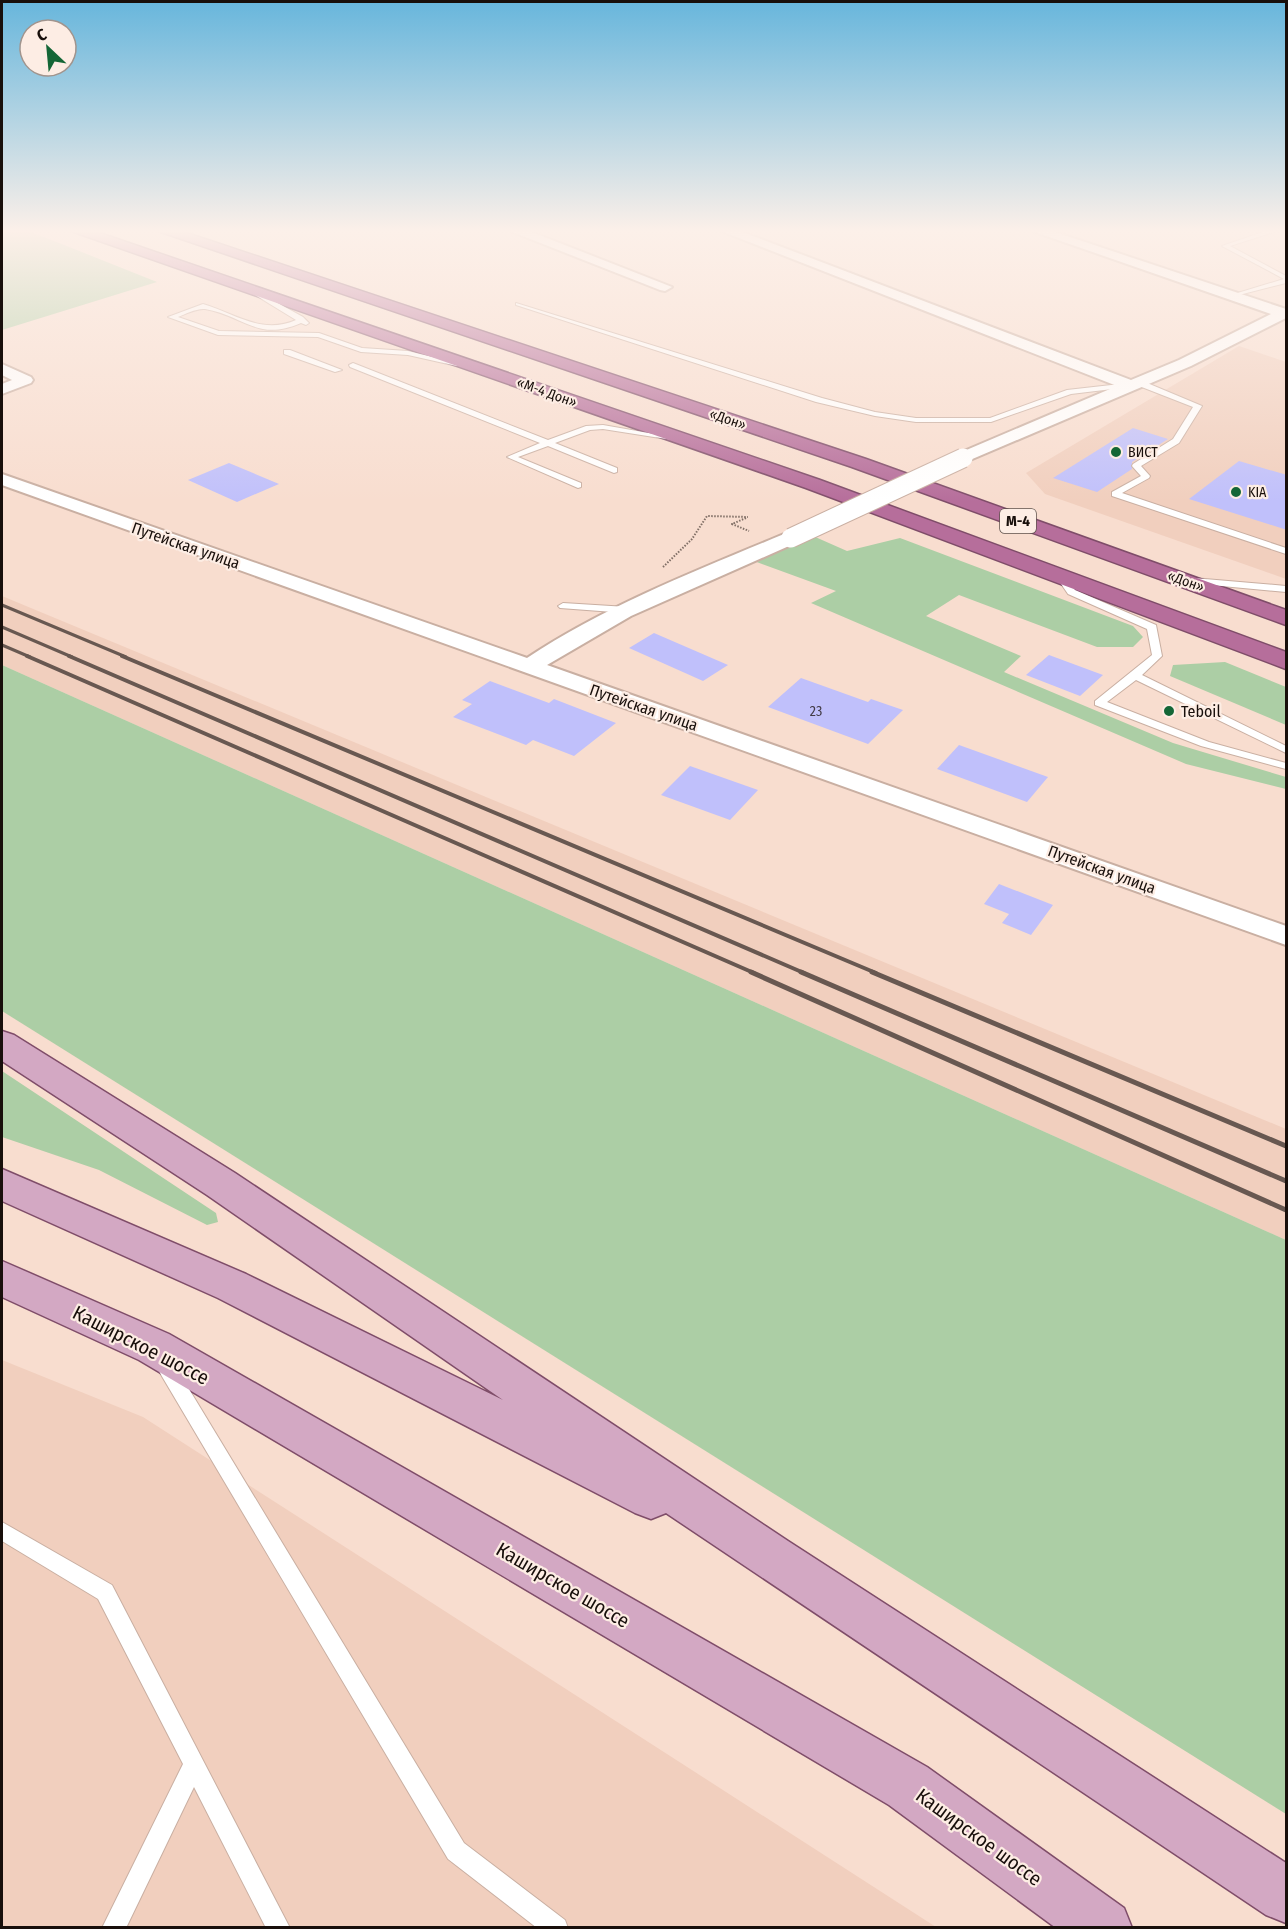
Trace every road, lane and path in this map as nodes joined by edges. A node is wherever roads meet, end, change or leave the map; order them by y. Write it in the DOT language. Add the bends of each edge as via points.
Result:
graph roads {
  1 [pos="183,321"];
  2 [pos="242,321"];
  3 [pos="300,321"];
  4 [pos="304,321"];
  5 [pos="342,321"];
  6 [pos="434,321"];
  7 [pos="571,321"];
  8 [pos="965,321"];
  9 [pos="1269,321"];
  10 [pos="319,335"];
  11 [pos="361,350"];
  12 [pos="287,352"];
  13 [pos="353,365"];
  14 [pos="2,369"];
  15 [pos="338,370"];
  16 [pos="486,370"];
  17 [pos="320,376"];
  18 [pos="1133,384"];
  19 [pos="2,389"];
  20 [pos="681,440"];
  21 [pos="545,442"];
  22 [pos="614,470"];
  23 [pos="2,479"];
  24 [pos="578,484"];
  25 [pos="758,535"];
  26 [pos="1287,551"];
  27 [pos="1060,575"];
  28 [pos="1184,581"];
  29 [pos="686,584"];
  30 [pos="1287,589"];
  31 [pos="563,606"];
  32 [pos="627,610"];
  33 [pos="1287,618"];
  34 [pos="1287,661"];
  35 [pos="529,667"];
  36 [pos="1135,676"];
  37 [pos="1287,750"];
  38 [pos="1287,766"];
  39 [pos="1287,936"];
  40 [pos="2,1044"];
  41 [pos="2,1184"];
  42 [pos="2,1278"];
  43 [pos="154,1347"];
  44 [pos="2,1531"];
  45 [pos="771,1557"];
  46 [pos="194,1764"];
  47 [pos="1287,1895"];
  48 [pos="113,1928"];
  49 [pos="279,1928"];
  50 [pos="557,1928"];
  51 [pos="1104,1928"];
  1 -- 10 [label="lane" via="218,333"];
  2 -- 3 [label="lane" via="265,330"];
  4 -- 10 [label="lane"];
  5 -- 16 [label="highway, «М-4 Дон» / М-4"];
  6 -- 28 [label="highway, «Дон» / М-4" via="859,463"];
  7 -- 18 [label="lane" via="819,400 916,420 991,420 1070,392"];
  8 -- 18 [label="street"];
  9 -- 18 [label="street"];
  10 -- 11 [label="lane"];
  11 -- 13 [label="lane"];
  11 -- 16 [label="lane" via="408,353"];
  12 -- 15 [label="lane"];
  13 -- 15 [label="lane"];
  13 -- 21 [label="lane"];
  14 -- 19 [label="street" via="25,380"];
  15 -- 17 [label="lane"];
  16 -- 20 [label="highway, «М-4 Дон» / М-4"];
  18 -- 26 [label="lane" via="1198,406 1176,441 1136,466 1146,476 1115,494"];
  18 -- 29 [label="street, bridge"];
  20 -- 21 [label="lane" via="603,427"];
  20 -- 27 [label="highway, «М-4 Дон» / М-4"];
  21 -- 22 [label="lane"];
  21 -- 24 [label="lane" via="511,457"];
  23 -- 35 [label="street, Путейская улица"];
  25 -- 29 [label="path" via="732,524 748,517 707,516 692,539 662,566"];
  27 -- 34 [label="highway, М-4"];
  27 -- 36 [label="lane" via="1071,592 1152,627 1158,656"];
  28 -- 30 [label="lane"];
  28 -- 33 [label="highway, «Дон» / М-4"];
  29 -- 32 [label="street"];
  31 -- 32 [label="lane"];
  32 -- 35 [label="street" via="552,650"];
  35 -- 39 [label="street, Путейская улица"];
  36 -- 37 [label="lane"];
  36 -- 38 [label="lane" via="1099,703 1205,744"];
  40 -- 45 [label="main road" via="221,1184"];
  41 -- 45 [label="main road" via="232,1286"];
  42 -- 43 [label="main road, Каширское шоссе"];
  43 -- 50 [label="lane" via="456,1851"];
  43 -- 51 [label="main road, Каширское шоссе" via="908,1786"];
  44 -- 46 [label="lane" via="105,1592"];
  45 -- 47 [label="main road"];
  46 -- 48 [label="lane"];
  46 -- 49 [label="lane"];
}
